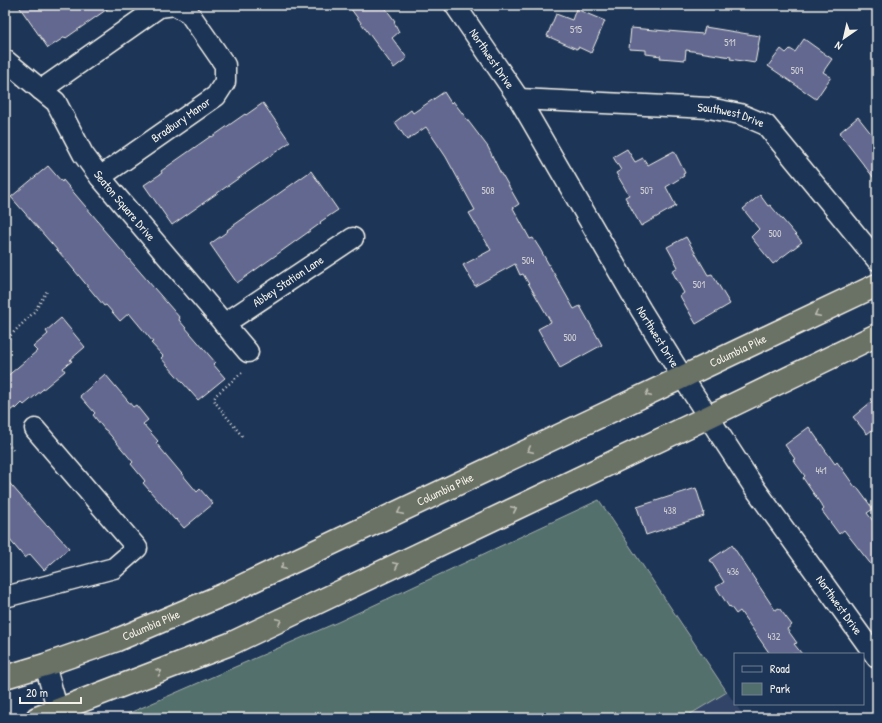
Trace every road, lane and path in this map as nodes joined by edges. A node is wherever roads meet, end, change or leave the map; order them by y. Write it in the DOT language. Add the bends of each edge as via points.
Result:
graph roads {
  1 [pos="455,5"];
  2 [pos="5,60"];
  3 [pos="41,90"];
  4 [pos="519,99"];
  5 [pos="100,177"];
  6 [pos="353,238"];
  7 [pos="877,260"];
  8 [pos="877,285"];
  9 [pos="47,291"];
  10 [pos="224,324"];
  11 [pos="877,335"];
  12 [pos="5,341"];
  13 [pos="246,360"];
  14 [pos="683,378"];
  15 [pos="708,417"];
  16 [pos="35,429"];
  17 [pos="242,436"];
  18 [pos="5,440"];
  19 [pos="13,450"];
  20 [pos="5,598"];
  21 [pos="877,658"];
  22 [pos="45,665"];
  23 [pos="5,676"];
  24 [pos="59,714"];
  25 [pos="36,718"];
  1 -- 4 [label="street, Northwest Drive"];
  2 -- 3 [label="street, Seaton Square Drive"];
  3 -- 5 [label="street, Seaton Square Drive" via="56,102 83,154"];
  3 -- 5 [label="street, Bradbury Manor" via="159,7 175,5 189,12 225,65 225,82 216,96"];
  4 -- 7 [label="street, Southwest Drive" via="709,108 740,114 766,125"];
  4 -- 14 [label="street, Northwest Drive"];
  5 -- 10 [label="street, Seaton Square Drive"];
  6 -- 10 [label="street, Abbey Station Lane"];
  8 -- 14 [label="highway, Columbia Pike, one-way"];
  9 -- 12 [label="path" via="34,312"];
  10 -- 13 [label="street, Seaton Square Drive"];
  11 -- 15 [label="highway"];
  13 -- 17 [label="path" via="244,371 214,399"];
  14 -- 15 [label="street, Northwest Drive"];
  14 -- 22 [label="highway, Columbia Pike, one-way" via="225,594 117,640"];
  15 -- 21 [label="street, Northwest Drive" via="754,487"];
  24 -- 15 [label="highway, one-way" via="230,644"];
  16 -- 20 [label="street" via="137,548 114,568"];
  18 -- 19 [label="path"];
  22 -- 23 [label="highway, Columbia Pike"];
  22 -- 24 [label="street"];
  24 -- 25 [label="highway"];
}
